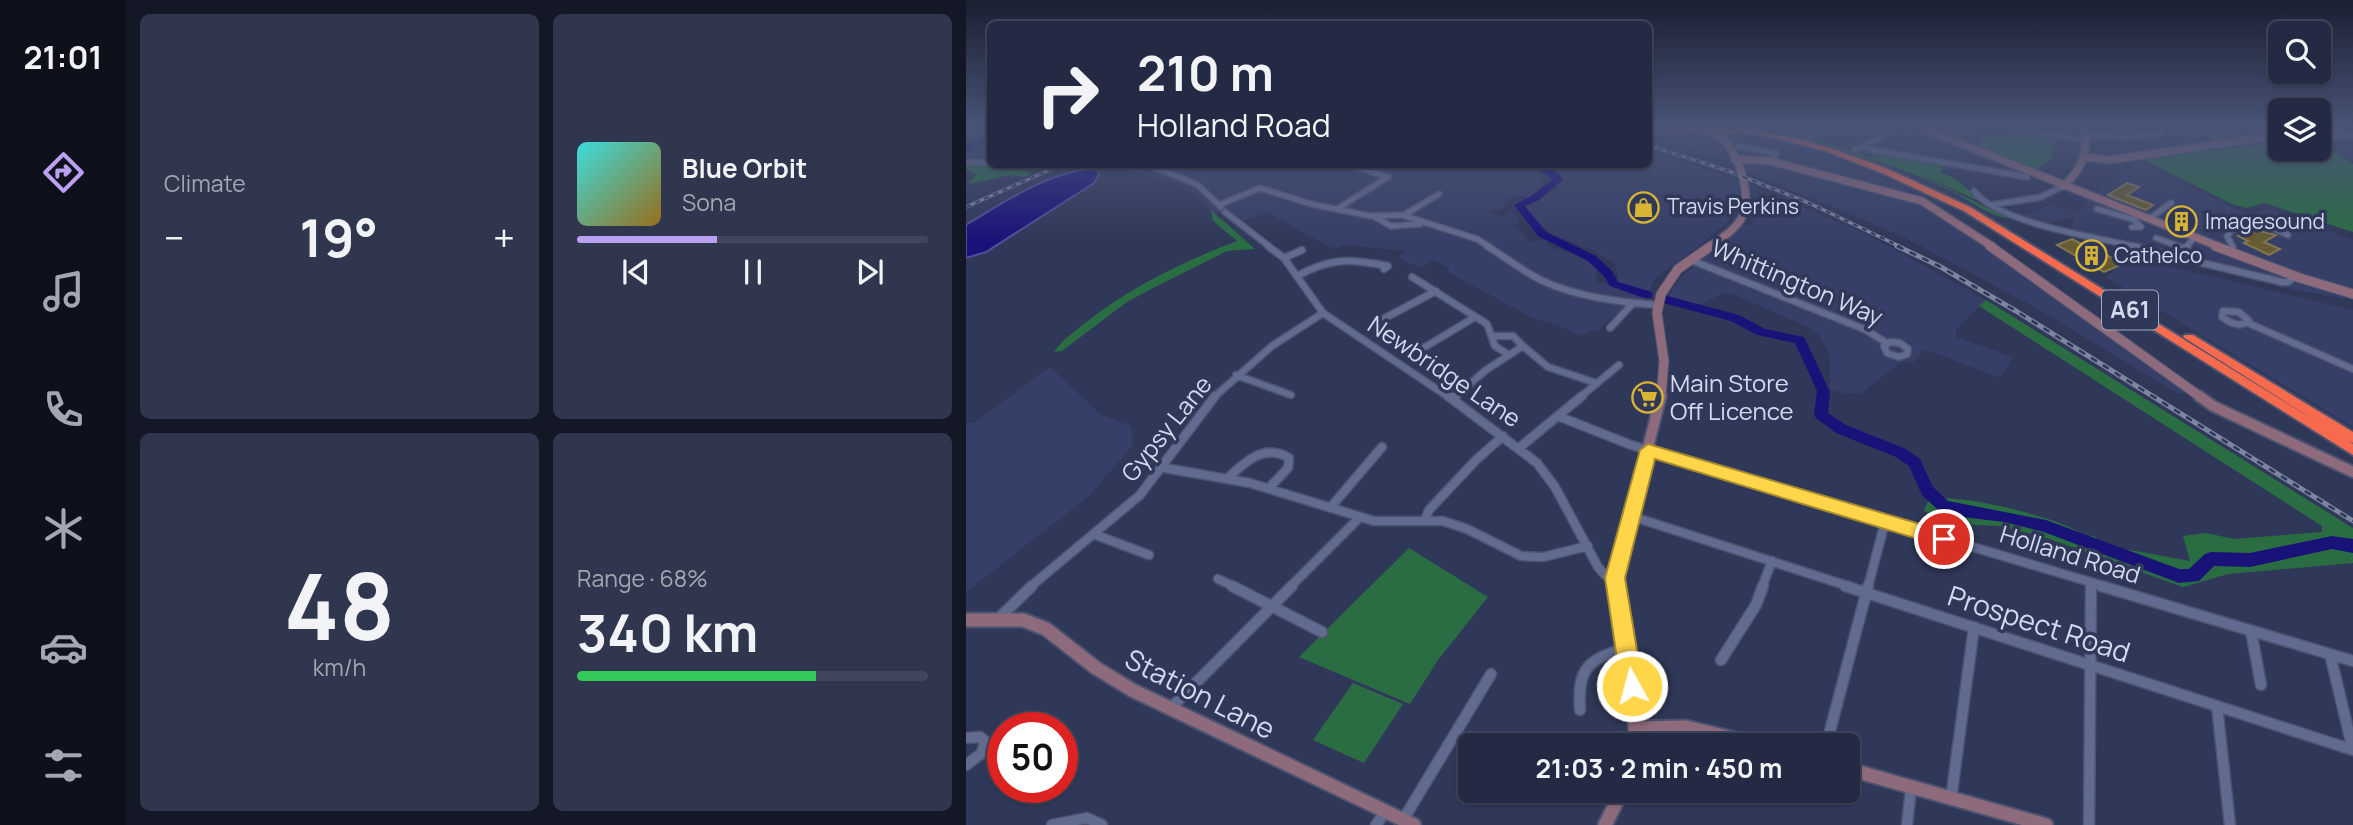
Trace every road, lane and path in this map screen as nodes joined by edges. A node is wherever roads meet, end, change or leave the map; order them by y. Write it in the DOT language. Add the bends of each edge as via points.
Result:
graph roads {
  1 [pos="1737,166"];
  2 [pos="1787,166"];
  3 [pos="1870,166"];
  4 [pos="1883,166"];
  5 [pos="1964,166"];
  6 [pos="2010,166"];
  7 [pos="2081,166"];
  8 [pos="2014,167"];
  9 [pos="1157,168"];
  10 [pos="1359,168"];
  11 [pos="1997,172"];
  12 [pos="2028,177"];
  13 [pos="2063,186"];
  14 [pos="1974,191"];
  15 [pos="1439,194"];
  16 [pos="2171,203"];
  17 [pos="1987,204"];
  18 [pos="2005,204"];
  19 [pos="1337,209"];
  20 [pos="2096,209"];
  21 [pos="1227,212"];
  22 [pos="2006,213"];
  23 [pos="1394,215"];
  24 [pos="1371,216"];
  25 [pos="1406,216"];
  26 [pos="2142,218"];
  27 [pos="1385,223"];
  28 [pos="1425,224"];
  29 [pos="1401,225"];
  30 [pos="2132,227"];
  31 [pos="2288,234"];
  32 [pos="2195,237"];
  33 [pos="2156,238"];
  34 [pos="1302,250"];
  35 [pos="2229,251"];
  36 [pos="1284,258"];
  37 [pos="1691,260"];
  38 [pos="1384,269"];
  39 [pos="1297,276"];
  40 [pos="2295,276"];
  41 [pos="1412,277"];
  42 [pos="1436,291"];
  43 [pos="2353,294"];
  44 [pos="1633,303"];
  45 [pos="1657,305"];
  46 [pos="1323,313"];
  47 [pos="1475,317"];
  48 [pos="1385,318"];
  49 [pos="2248,323"];
  50 [pos="1611,328"];
  51 [pos="1493,336"];
  52 [pos="1887,343"];
  53 [pos="1523,346"];
  54 [pos="1425,347"];
  55 [pos="1510,355"];
  56 [pos="1619,365"];
  57 [pos="2353,369"];
  58 [pos="1236,375"];
  59 [pos="1596,383"];
  60 [pos="1291,395"];
  61 [pos="1452,399"];
  62 [pos="1558,416"];
  63 [pos="1503,436"];
  64 [pos="2353,438"];
  65 [pos="1382,447"];
  66 [pos="1519,447"];
  67 [pos="1648,450"];
  68 [pos="2353,450"];
  69 [pos="1164,468"];
  70 [pos="2353,472"];
  71 [pos="1228,478"];
  72 [pos="1269,488"];
  73 [pos="1330,508"];
  74 [pos="1631,516"];
  75 [pos="1360,517"];
  76 [pos="1425,520"];
  77 [pos="1885,522"];
  78 [pos="1096,534"];
  79 [pos="1588,546"];
  80 [pos="1149,555"];
  81 [pos="1772,561"];
  82 [pos="1615,578"];
  83 [pos="1218,579"];
  84 [pos="2091,583"];
  85 [pos="1865,591"];
  86 [pos="1275,606"];
  87 [pos="999,618"];
  88 [pos="966,620"];
  89 [pos="1974,627"];
  90 [pos="2251,631"];
  91 [pos="1322,632"];
  92 [pos="1627,648"];
  93 [pos="2330,654"];
  94 [pos="1721,660"];
  95 [pos="2353,661"];
  96 [pos="2091,664"];
  97 [pos="1490,674"];
  98 [pos="2261,685"];
  99 [pos="2217,706"];
  100 [pos="1171,708"];
  101 [pos="1580,710"];
  102 [pos="1637,727"];
  103 [pos="1637,733"];
  104 [pos="1718,733"];
  105 [pos="1829,733"];
  106 [pos="966,738"];
  107 [pos="2353,750"];
  108 [pos="966,765"];
  109 [pos="1860,773"];
  110 [pos="1911,789"];
  111 [pos="1951,800"];
  112 [pos="1616,803"];
  113 [pos="1385,811"];
  114 [pos="1409,822"];
  115 [pos="1052,825"];
  116 [pos="1102,825"];
  117 [pos="1376,825"];
  118 [pos="1605,825"];
  119 [pos="1907,825"];
  120 [pos="2046,825"];
  121 [pos="2089,825"];
  122 [pos="2230,825"];
  1 -- 37 [label="main road" via="1747,201 1744,214 1728,233"];
  2 -- 70 [label="main road" via="1923,201 2213,406"];
  3 -- 68 [label="highway, A61" via="1967,209"];
  4 -- 64 [label="highway, A61" via="1967,203"];
  5 -- 11 [label="street"];
  6 -- 8 [label="main road"];
  7 -- 13 [label="main road"];
  8 -- 11 [label="street"];
  8 -- 13 [label="main road"];
  9 -- 21 [label="street, Newbridge Lane" via="1191,181"];
  10 -- 19 [label="street" via="1388,177"];
  11 -- 12 [label="street"];
  13 -- 18 [label="street" via="2042,197"];
  13 -- 26 [label="main road"];
  14 -- 17 [label="street"];
  15 -- 25 [label="street"];
  16 -- 26 [label="street"];
  17 -- 18 [label="street"];
  17 -- 22 [label="street"];
  18 -- 22 [label="street"];
  19 -- 21 [label="street" via="1260,188"];
  19 -- 24 [label="street"];
  20 -- 26 [label="street"];
  21 -- 36 [label="street, Newbridge Lane"];
  22 -- 40 [label="street" via="2258,277 2282,282"];
  23 -- 24 [label="street"];
  23 -- 25 [label="street"];
  23 -- 27 [label="street"];
  24 -- 27 [label="street"];
  25 -- 28 [label="street"];
  25 -- 29 [label="street"];
  26 -- 30 [label="street" via="2141,227"];
  26 -- 32 [label="main road"];
  27 -- 29 [label="street"];
  28 -- 29 [label="street"];
  28 -- 44 [label="street" via="1477,239 1540,280 1573,292"];
  31 -- 35 [label="street" via="2255,221 2240,223 2227,236 2233,247"];
  32 -- 33 [label="street" via="2185,248"];
  32 -- 35 [label="main road"];
  34 -- 36 [label="street"];
  35 -- 40 [label="main road"];
  36 -- 39 [label="street, Newbridge Lane"];
  37 -- 45 [label="main road" via="1670,279"];
  37 -- 52 [label="street, Whittington Way" via="1864,328"];
  38 -- 39 [label="street" via="1388,266 1337,258"];
  39 -- 46 [label="street, Newbridge Lane"];
  40 -- 43 [label="main road"];
  41 -- 42 [label="street"];
  42 -- 47 [label="street"];
  42 -- 48 [label="street"];
  44 -- 45 [label="street"];
  44 -- 50 [label="street"];
  45 -- 67 [label="main road" via="1663,372"];
  46 -- 58 [label="street, Gypsy Lane"];
  46 -- 61 [label="street, Newbridge Lane"];
  47 -- 51 [label="street" via="1487,324"];
  47 -- 54 [label="street"];
  49 -- 57 [label="street"];
  51 -- 53 [label="street" via="1513,336"];
  51 -- 55 [label="street" via="1495,346"];
  53 -- 55 [label="street"];
  53 -- 59 [label="street" via="1548,367"];
  55 -- 61 [label="street"];
  56 -- 59 [label="street"];
  58 -- 60 [label="street, Gypsy Lane"];
  58 -- 69 [label="street, Gypsy Lane" via="1203,409"];
  59 -- 62 [label="street"];
  61 -- 63 [label="street, Newbridge Lane"];
  62 -- 66 [label="street"];
  62 -- 67 [label="street, Holland Road"];
  63 -- 66 [label="street, Newbridge Lane"];
  63 -- 76 [label="street" via="1436,503"];
  65 -- 73 [label="street"];
  66 -- 79 [label="street, Newbridge Lane" via="1555,487"];
  67 -- 74 [label="main road"];
  67 -- 77 [label="street, Holland Road"];
  69 -- 71 [label="street"];
  69 -- 78 [label="street, Gypsy Lane"];
  71 -- 72 [label="street"];
  71 -- 72 [label="street" via="1253,456 1282,453 1289,458 1288,468"];
  72 -- 73 [label="street"];
  73 -- 75 [label="street"];
  74 -- 81 [label="street, Prospect Road"];
  74 -- 82 [label="main road"];
  75 -- 76 [label="street"];
  75 -- 86 [label="street"];
  76 -- 79 [label="street" via="1467,529 1521,556 1543,557"];
  77 -- 84 [label="street, Holland Road"];
  77 -- 85 [label="street"];
  78 -- 80 [label="street"];
  78 -- 87 [label="street, Gypsy Lane" via="1018,596"];
  79 -- 82 [label="street, Newbridge Lane" via="1605,575"];
  81 -- 85 [label="street, Prospect Road"];
  81 -- 94 [label="street" via="1756,605"];
  82 -- 92 [label="main road"];
  83 -- 86 [label="street"];
  84 -- 90 [label="street, Holland Road"];
  84 -- 96 [label="street"];
  85 -- 89 [label="street, Prospect Road"];
  85 -- 105 [label="street"];
  86 -- 91 [label="street"];
  86 -- 100 [label="street"];
  87 -- 88 [label="main road, Station Lane"];
  87 -- 100 [label="main road, Station Lane" via="1023,620 1046,629 1096,668"];
  89 -- 96 [label="street, Prospect Road"];
  89 -- 111 [label="street"];
  90 -- 93 [label="street, Holland Road"];
  90 -- 98 [label="street"];
  92 -- 101 [label="street" via="1604,653 1580,673"];
  92 -- 102 [label="main road"];
  93 -- 95 [label="street, Holland Road"];
  93 -- 107 [label="street"];
  96 -- 99 [label="street, Prospect Road"];
  96 -- 121 [label="street"];
  97 -- 114 [label="street"];
  99 -- 107 [label="street, Prospect Road"];
  99 -- 122 [label="street"];
  100 -- 113 [label="main road, Station Lane"];
  102 -- 103 [label="main road"];
  102 -- 104 [label="main road" via="1663,723"];
  106 -- 108 [label="street" via="985,741 980,756"];
  109 -- 110 [label="main road"];
  110 -- 111 [label="main road"];
  110 -- 119 [label="street"];
  111 -- 120 [label="main road"];
  112 -- 118 [label="main road"];
  113 -- 114 [label="main road, Station Lane"];
  113 -- 117 [label="street"];
  115 -- 116 [label="street" via="1087,818"];
}
